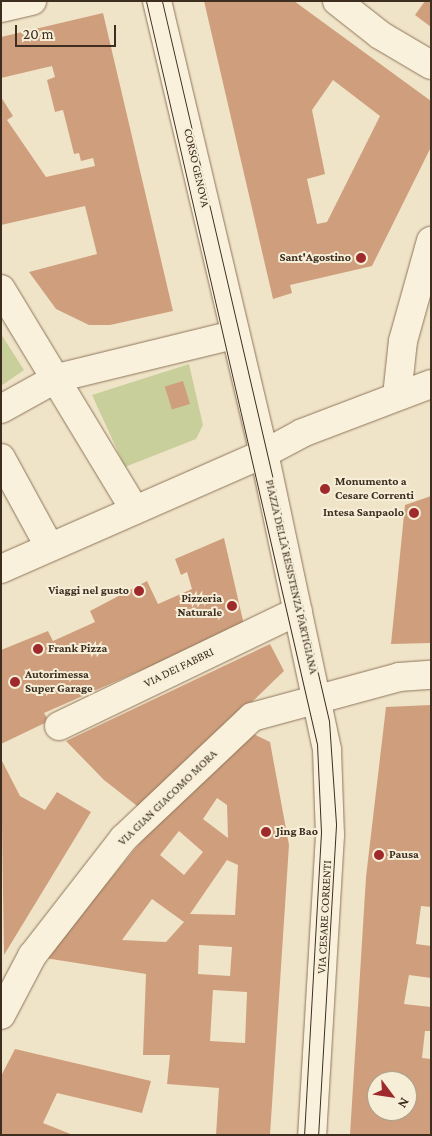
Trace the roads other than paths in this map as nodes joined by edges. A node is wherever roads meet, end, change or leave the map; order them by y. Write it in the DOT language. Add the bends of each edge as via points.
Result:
graph roads {
  1 [pos="32,1"];
  2 [pos="157,1"];
  3 [pos="337,1"];
  4 [pos="1,8"];
  5 [pos="431,65"];
  6 [pos="431,241"];
  7 [pos="1,289"];
  8 [pos="234,335"];
  9 [pos="57,378"];
  10 [pos="431,384"];
  11 [pos="397,396"];
  12 [pos="1,410"];
  13 [pos="264,454"];
  14 [pos="1,458"];
  15 [pos="135,510"];
  16 [pos="49,546"];
  17 [pos="1,569"];
  18 [pos="298,611"];
  19 [pos="431,675"];
  20 [pos="318,700"];
  21 [pos="59,726"];
  22 [pos="1,1016"];
  23 [pos="312,1135"];
  1 -- 4 [label="street"];
  2 -- 8 [label="street, CORSO GENOVA"];
  3 -- 5 [label="street" via="380,35"];
  6 -- 11 [label="street" via="403,341"];
  7 -- 9 [label="street"];
  8 -- 9 [label="street"];
  8 -- 13 [label="street, PIAZZA DELLA RESISTENZA PARTIGIANA"];
  9 -- 12 [label="street"];
  9 -- 15 [label="street"];
  10 -- 11 [label="street"];
  11 -- 13 [label="street" via="302,433"];
  13 -- 15 [label="street"];
  13 -- 18 [label="street, PIAZZA DELLA RESISTENZA PARTIGIANA"];
  14 -- 16 [label="street"];
  15 -- 16 [label="street"];
  16 -- 17 [label="street"];
  18 -- 20 [label="street, PIAZZA DELLA RESISTENZA PARTIGIANA"];
  18 -- 21 [label="street, VIA DEI FABBRI"];
  19 -- 20 [label="street, VIA GIAN GIACOMO MORA" via="399,677"];
  20 -- 22 [label="street, VIA GIAN GIACOMO MORA" via="252,717 124,838 32,956"];
  20 -- 23 [label="street, VIA CESARE CORRENTI" via="330,778 330,834"];
}
